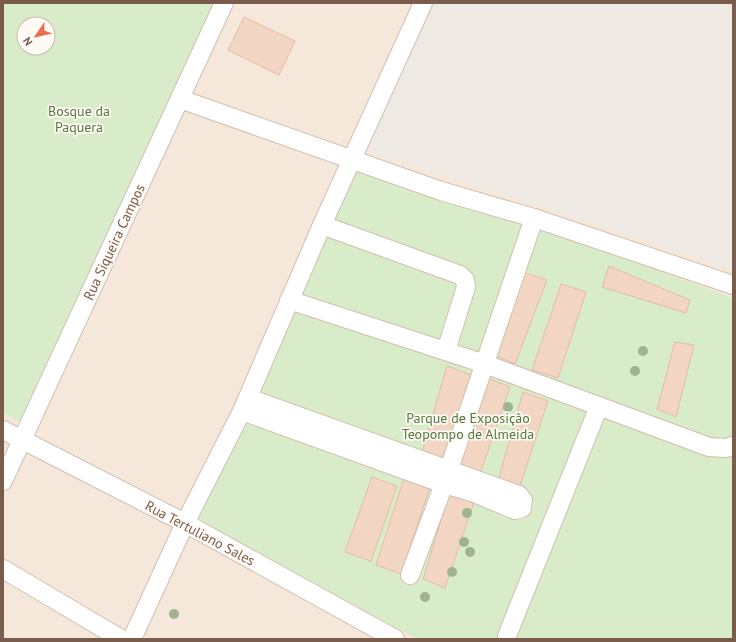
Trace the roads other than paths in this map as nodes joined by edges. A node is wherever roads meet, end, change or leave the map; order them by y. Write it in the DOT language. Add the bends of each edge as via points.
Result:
graph roads {
  1 [pos="224,3"];
  2 [pos="423,3"];
  3 [pos="180,100"];
  4 [pos="352,159"];
  5 [pos="534,218"];
  6 [pos="322,224"];
  7 [pos="733,285"];
  8 [pos="289,300"];
  9 [pos="446,351"];
  10 [pos="485,364"];
  11 [pos="245,405"];
  12 [pos="599,406"];
  13 [pos="3,430"];
  14 [pos="22,440"];
  15 [pos="733,446"];
  16 [pos="446,477"];
  17 [pos="3,481"];
  18 [pos="184,523"];
  19 [pos="3,569"];
  20 [pos="410,574"];
  21 [pos="507,636"];
  22 [pos="121,639"];
  23 [pos="132,639"];
  24 [pos="394,639"];
  1 -- 3 [label="street, Rua Siqueira Campos"];
  2 -- 4 [label="street"];
  3 -- 4 [label="street"];
  3 -- 14 [label="street, Rua Siqueira Campos"];
  4 -- 5 [label="street" via="442,191"];
  4 -- 6 [label="street"];
  5 -- 7 [label="street"];
  5 -- 10 [label="street"];
  6 -- 8 [label="street"];
  6 -- 9 [label="street" via="460,275 465,280 466,287"];
  8 -- 9 [label="street"];
  8 -- 11 [label="street"];
  9 -- 10 [label="street"];
  10 -- 12 [label="street"];
  10 -- 16 [label="street"];
  11 -- 16 [label="street"];
  11 -- 18 [label="street"];
  12 -- 15 [label="street" via="709,447"];
  12 -- 21 [label="street"];
  13 -- 14 [label="street, Rua Tertuliano Sales"];
  14 -- 17 [label="street, Rua Siqueira Campos"];
  14 -- 18 [label="street, Rua Tertuliano Sales"];
  16 -- 20 [label="street"];
  18 -- 23 [label="street"];
  18 -- 24 [label="street, Rua Tertuliano Sales"];
  19 -- 22 [label="street"];
}
